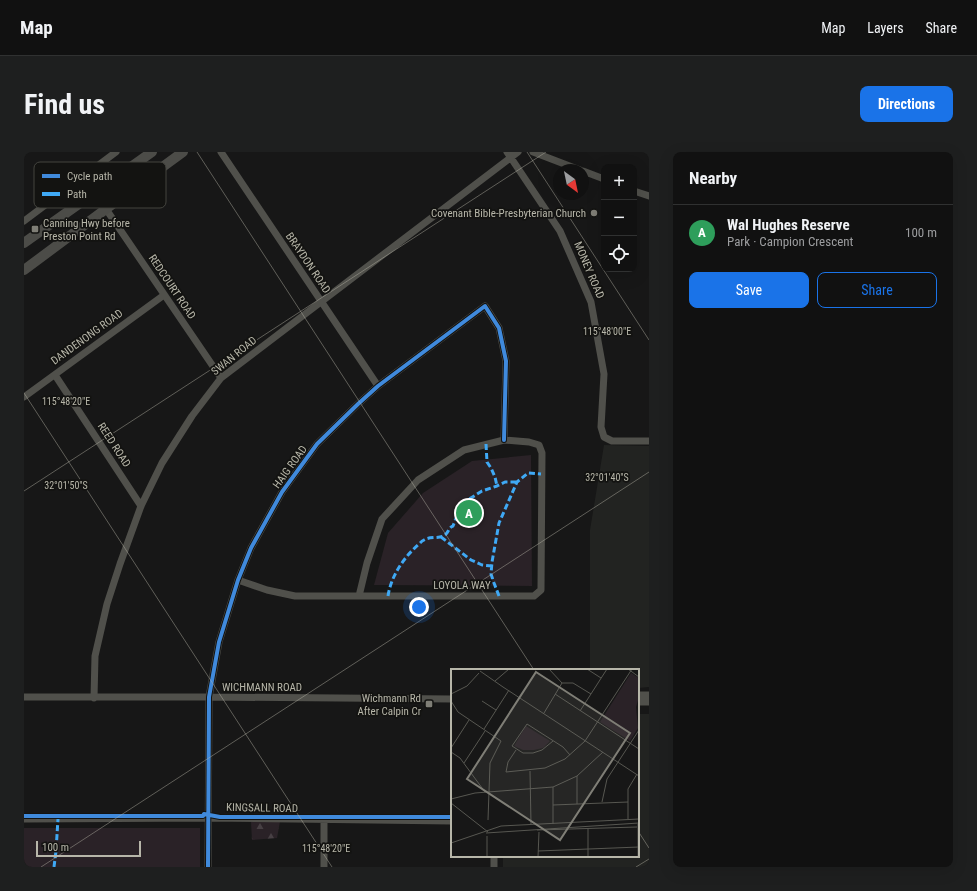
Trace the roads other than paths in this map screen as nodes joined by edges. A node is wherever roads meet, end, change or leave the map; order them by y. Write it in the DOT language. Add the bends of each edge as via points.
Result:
graph roads {
  1 [pos="116,152"];
  2 [pos="152,152"];
  3 [pos="183,152"];
  4 [pos="221,152"];
  5 [pos="518,152"];
  6 [pos="534,152"];
  7 [pos="509,155"];
  8 [pos="103,162"];
  9 [pos="138,162"];
  10 [pos="566,164"];
  11 [pos="166,165"];
  12 [pos="589,173"];
  13 [pos="601,178"];
  14 [pos="637,192"];
  15 [pos="649,196"];
  16 [pos="42,208"];
  17 [pos="74,208"];
  18 [pos="106,209"];
  19 [pos="24,222"];
  20 [pos="24,244"];
  21 [pos="24,270"];
  22 [pos="164,295"];
  23 [pos="321,302"];
  24 [pos="55,375"];
  25 [pos="221,378"];
  26 [pos="378,386"];
  27 [pos="24,398"];
  28 [pos="504,440"];
  29 [pos="649,441"];
  30 [pos="141,506"];
  31 [pos="238,580"];
  32 [pos="359,596"];
  33 [pos="24,697"];
  34 [pos="210,697"];
  35 [pos="94,698"];
  36 [pos="451,699"];
  37 [pos="208,818"];
  38 [pos="24,820"];
  39 [pos="324,820"];
  40 [pos="451,821"];
  41 [pos="208,867"];
  42 [pos="324,867"];
  1 -- 8 [label="street"];
  2 -- 9 [label="highway"];
  3 -- 11 [label="highway"];
  4 -- 23 [label="street, BRAYDON ROAD"];
  5 -- 7 [label="street, SWAN ROAD"];
  6 -- 10 [label="street"];
  7 -- 23 [label="street, SWAN ROAD"];
  7 -- 29 [label="street, MONEY ROAD" via="560,231 591,302 604,374 601,427 604,437 612,442"];
  12 -- 13 [label="street"];
  14 -- 15 [label="street"];
  16 -- 19 [label="street"];
  17 -- 20 [label="highway"];
  18 -- 21 [label="highway"];
  18 -- 22 [label="street, REDCOURT ROAD"];
  22 -- 24 [label="street, DANDENONG ROAD"];
  22 -- 25 [label="street, REDCOURT ROAD"];
  23 -- 25 [label="street, SWAN ROAD"];
  23 -- 26 [label="street, BRAYDON ROAD"];
  24 -- 27 [label="street, DANDENONG ROAD"];
  24 -- 30 [label="street, REED ROAD"];
  25 -- 30 [label="street, SWAN ROAD" via="192,416 162,463"];
  26 -- 28 [label="street, HAIG ROAD" via="485,306 499,328 506,361"];
  26 -- 31 [label="street, HAIG ROAD" via="318,444 282,492 251,548"];
  28 -- 32 [label="street" via="464,450 418,480 382,520"];
  28 -- 32 [label="street, LOYOLA WAY" via="539,445 542,453 541,590 534,596"];
  30 -- 35 [label="street, SWAN ROAD" via="107,604 95,656"];
  31 -- 32 [label="street, LOYOLA WAY" via="295,596"];
  31 -- 34 [label="street, HAIG ROAD" via="219,642"];
  33 -- 35 [label="street, WICHMANN ROAD"];
  34 -- 35 [label="street, WICHMANN ROAD"];
  34 -- 36 [label="street, WICHMANN ROAD"];
  34 -- 37 [label="street, HAIG ROAD"];
  37 -- 38 [label="street, KINGSALL ROAD"];
  37 -- 39 [label="street, KINGSALL ROAD"];
  37 -- 41 [label="street, HAIG ROAD"];
  39 -- 40 [label="street, KINGSALL ROAD"];
  39 -- 42 [label="street"];
}
